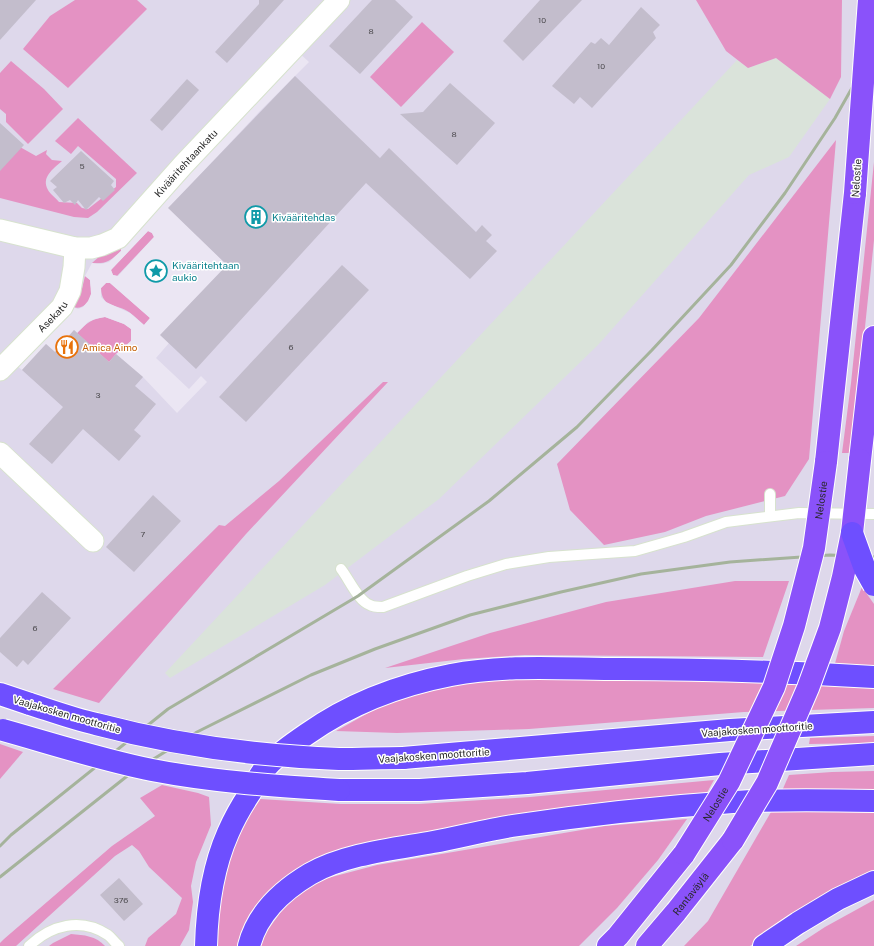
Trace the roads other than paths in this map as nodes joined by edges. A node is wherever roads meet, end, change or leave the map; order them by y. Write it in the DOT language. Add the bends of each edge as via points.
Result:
graph roads {
  1 [pos="339,0"];
  2 [pos="869,0"];
  3 [pos="0,230"];
  4 [pos="76,248"];
  5 [pos="874,337"];
  6 [pos="0,370"];
  7 [pos="0,453"];
  8 [pos="770,494"];
  9 [pos="874,514"];
  10 [pos="770,516"];
  11 [pos="852,533"];
  12 [pos="93,541"];
  13 [pos="341,569"];
  14 [pos="874,585"];
  15 [pos="874,678"];
  16 [pos="0,694"];
  17 [pos="874,722"];
  18 [pos="2,730"];
  19 [pos="874,754"];
  20 [pos="874,801"];
  21 [pos="874,882"];
  22 [pos="29,946"];
  23 [pos="119,946"];
  24 [pos="206,946"];
  25 [pos="249,946"];
  26 [pos="608,946"];
  27 [pos="647,946"];
  28 [pos="764,946"];
  1 -- 4 [label="street, Kivääritehtaankatu" via="183,165 118,238 96,247"];
  2 -- 26 [label="highway, Nelostie, bridge" via="856,192 826,462 814,548 794,626 774,687 729,782 684,854"];
  3 -- 4 [label="street, Kivääritehtaankatu"];
  4 -- 6 [label="street, Asekatu" via="70,291 62,307"];
  5 -- 11 [label="highway, bridge"];
  7 -- 12 [label="street"];
  8 -- 10 [label="lane"];
  9 -- 10 [label="lane" via="799,513"];
  10 -- 13 [label="lane" via="726,522 635,551 549,557 506,564 383,607 369,605 358,596"];
  11 -- 14 [label="highway, bridge"];
  11 -- 27 [label="highway, Rantaväylä, bridge" via="830,628 768,783 733,840"];
  15 -- 24 [label="highway" via="643,669 488,670 413,684 369,698 300,738 263,772 228,833 211,895"];
  16 -- 17 [label="highway, Vaajakosken moottoritie, bridge" via="96,724 162,739 224,749 340,759 403,758 730,730"];
  18 -- 19 [label="highway, bridge" via="152,770 222,781 339,790 420,790 527,783 720,764"];
  20 -- 25 [label="highway" via="734,802 603,814 511,827 362,855 311,874 282,894 256,925"];
  21 -- 28 [label="highway" via="838,899"];
  22 -- 23 [label="lane" via="37,938 54,929 74,924 108,935"];
}
